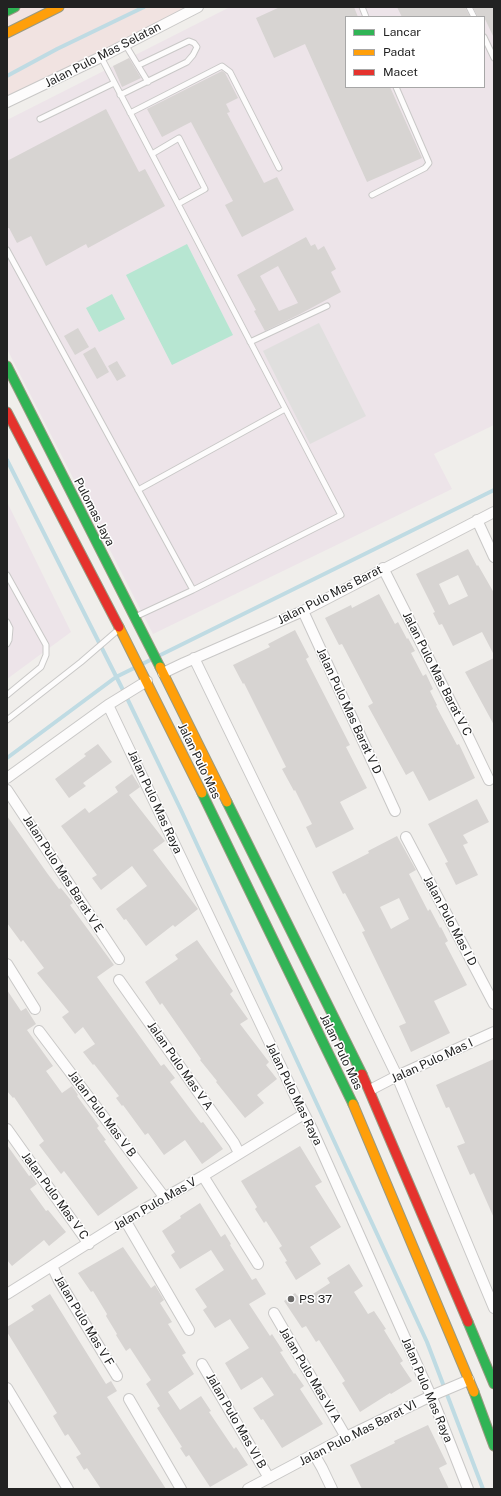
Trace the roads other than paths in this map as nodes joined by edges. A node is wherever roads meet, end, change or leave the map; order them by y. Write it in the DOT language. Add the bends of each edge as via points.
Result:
graph roads {
  1 [pos="40,7"];
  2 [pos="59,7"];
  3 [pos="198,7"];
  4 [pos="17,9"];
  5 [pos="7,11"];
  6 [pos="7,17"];
  7 [pos="7,24"];
  8 [pos="7,33"];
  9 [pos="485,39"];
  10 [pos="125,44"];
  11 [pos="100,57"];
  12 [pos="494,58"];
  13 [pos="139,65"];
  14 [pos="148,82"];
  15 [pos="114,83"];
  16 [pos="396,88"];
  17 [pos="120,95"];
  18 [pos="7,102"];
  19 [pos="130,113"];
  20 [pos="40,119"];
  21 [pos="152,154"];
  22 [pos="279,168"];
  23 [pos="372,195"];
  24 [pos="178,204"];
  25 [pos="7,250"];
  26 [pos="327,306"];
  27 [pos="250,342"];
  28 [pos="7,366"];
  29 [pos="285,409"];
  30 [pos="7,412"];
  31 [pos="138,490"];
  32 [pos="494,512"];
  33 [pos="477,520"];
  34 [pos="494,557"];
  35 [pos="383,568"];
  36 [pos="7,575"];
  37 [pos="193,590"];
  38 [pos="302,611"];
  39 [pos="134,617"];
  40 [pos="7,622"];
  41 [pos="119,628"];
  42 [pos="7,644"];
  43 [pos="194,658"];
  44 [pos="164,670"];
  45 [pos="144,681"];
  46 [pos="7,695"];
  47 [pos="112,703"];
  48 [pos="7,720"];
  49 [pos="7,778"];
  50 [pos="489,780"];
  51 [pos="7,790"];
  52 [pos="394,811"];
  53 [pos="406,837"];
  54 [pos="119,958"];
  55 [pos="7,964"];
  56 [pos="119,980"];
  57 [pos="494,1004"];
  58 [pos="35,1009"];
  59 [pos="39,1031"];
  60 [pos="494,1032"];
  61 [pos="395,1077"];
  62 [pos="372,1089"];
  63 [pos="304,1114"];
  64 [pos="7,1129"];
  65 [pos="239,1153"];
  66 [pos="203,1176"];
  67 [pos="165,1198"];
  68 [pos="125,1220"];
  69 [pos="89,1244"];
  70 [pos="258,1264"];
  71 [pos="52,1266"];
  72 [pos="7,1294"];
  73 [pos="494,1308"];
  74 [pos="274,1313"];
  75 [pos="189,1330"];
  76 [pos="202,1364"];
  77 [pos="117,1376"];
  78 [pos="466,1382"];
  79 [pos="494,1384"];
  80 [pos="7,1388"];
  81 [pos="435,1395"];
  82 [pos="129,1400"];
  83 [pos="346,1437"];
  84 [pos="494,1446"];
  85 [pos="314,1454"];
  86 [pos="269,1478"];
  87 [pos="68,1489"];
  88 [pos="181,1489"];
  89 [pos="248,1489"];
  90 [pos="332,1489"];
  91 [pos="468,1489"];
  1 -- 7 [label="main road"];
  2 -- 8 [label="main road"];
  3 -- 10 [label="street, Jalan Pulo Mas Selatan"];
  4 -- 5 [label="main road"];
  4 -- 6 [label="lane"];
  9 -- 12 [label="lane"];
  10 -- 11 [label="street, Jalan Pulo Mas Selatan"];
  10 -- 13 [label="lane"];
  11 -- 15 [label="lane"];
  11 -- 18 [label="street, Jalan Pulo Mas Selatan"];
  13 -- 14 [label="lane"];
  13 -- 14 [label="lane" via="189,41 197,47 187,62"];
  14 -- 17 [label="lane"];
  15 -- 17 [label="lane"];
  15 -- 20 [label="lane"];
  16 -- 23 [label="lane" via="429,163 425,168"];
  17 -- 19 [label="lane"];
  19 -- 21 [label="lane"];
  19 -- 22 [label="lane" via="222,66 230,72"];
  21 -- 24 [label="lane"];
  21 -- 24 [label="lane" via="180,138 206,190"];
  24 -- 27 [label="lane"];
  25 -- 31 [label="lane"];
  26 -- 27 [label="lane"];
  27 -- 29 [label="lane"];
  28 -- 39 [label="main road, Pulomas Jaya"];
  29 -- 31 [label="lane"];
  29 -- 37 [label="lane" via="341,515"];
  30 -- 41 [label="main road"];
  31 -- 37 [label="lane"];
  32 -- 33 [label="street, Jalan Pulo Mas Barat"];
  33 -- 34 [label="street"];
  33 -- 35 [label="street, Jalan Pulo Mas Barat"];
  35 -- 38 [label="street, Jalan Pulo Mas Barat"];
  35 -- 50 [label="street, Jalan Pulo Mas Barat V C"];
  36 -- 46 [label="lane" via="46,645 46,655 41,667"];
  37 -- 39 [label="lane"];
  38 -- 43 [label="street, Jalan Pulo Mas Barat"];
  38 -- 52 [label="street, Jalan Pulo Mas Barat V D"];
  39 -- 44 [label="main road, Pulomas Jaya"];
  40 -- 42 [label="lane" via="10,628"];
  41 -- 45 [label="main road"];
  41 -- 48 [label="lane"];
  43 -- 44 [label="street, Jalan Pulo Mas Barat"];
  43 -- 61 [label="street"];
  44 -- 62 [label="main road, Jalan Pulo Mas"];
  45 -- 47 [label="street"];
  45 -- 78 [label="main road, Jalan Pulo Mas" via="351,1098"];
  47 -- 49 [label="street"];
  47 -- 63 [label="street, Jalan Pulo Mas Raya"];
  51 -- 54 [label="street, Jalan Pulo Mas Barat V E"];
  53 -- 57 [label="street, Jalan Pulo Mas I D"];
  55 -- 58 [label="street"];
  56 -- 65 [label="street, Jalan Pulo Mas V A"];
  59 -- 67 [label="street, Jalan Pulo Mas V B"];
  60 -- 61 [label="street, Jalan Pulo Mas I"];
  61 -- 62 [label="street, Jalan Pulo Mas I"];
  61 -- 73 [label="street"];
  62 -- 79 [label="main road, Jalan Pulo Mas"];
  63 -- 65 [label="street, Jalan Pulo Mas V"];
  63 -- 81 [label="street, Jalan Pulo Mas Raya"];
  64 -- 69 [label="street, Jalan Pulo Mas V C"];
  65 -- 66 [label="street, Jalan Pulo Mas V"];
  66 -- 67 [label="street, Jalan Pulo Mas V"];
  66 -- 70 [label="street"];
  67 -- 68 [label="street, Jalan Pulo Mas V"];
  68 -- 69 [label="street, Jalan Pulo Mas V"];
  68 -- 75 [label="street"];
  69 -- 71 [label="street, Jalan Pulo Mas V"];
  71 -- 72 [label="street, Jalan Pulo Mas V"];
  71 -- 77 [label="street, Jalan Pulo Mas V F"];
  74 -- 83 [label="street, Jalan Pulo Mas VI A"];
  76 -- 86 [label="street, Jalan Pulo Mas VI B"];
  78 -- 81 [label="street, Jalan Pulo Mas Barat VI"];
  78 -- 84 [label="main road, Jalan Pulo Mas"];
  80 -- 87 [label="street"];
  81 -- 83 [label="street, Jalan Pulo Mas Barat VI"];
  81 -- 91 [label="street, Jalan Pulo Mas Raya"];
  82 -- 88 [label="street"];
  83 -- 85 [label="street, Jalan Pulo Mas Barat VI"];
  85 -- 86 [label="street, Jalan Pulo Mas Barat VI"];
  85 -- 90 [label="street"];
  86 -- 89 [label="street, Jalan Pulo Mas Barat VI"];
}
